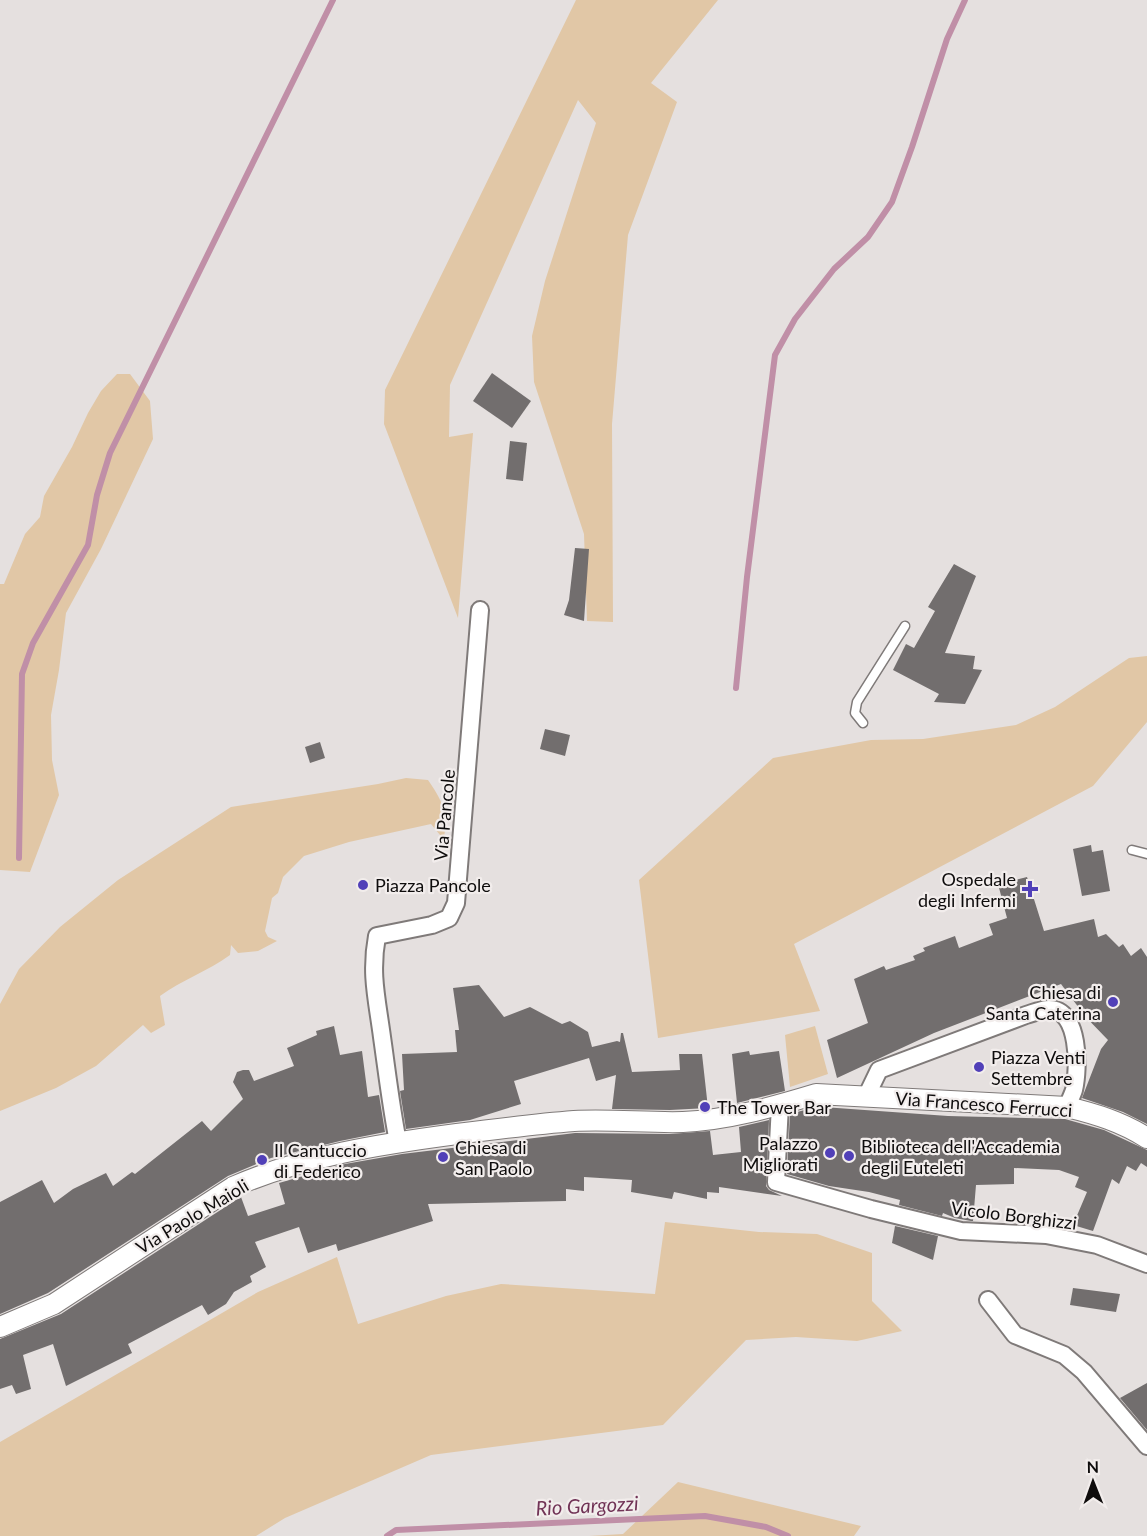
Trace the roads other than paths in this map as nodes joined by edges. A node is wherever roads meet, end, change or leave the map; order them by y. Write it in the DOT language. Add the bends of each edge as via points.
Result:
graph roads {
  1 [pos="480,610"];
  2 [pos="905,626"];
  3 [pos="863,723"];
  4 [pos="1132,850"];
  5 [pos="1147,854"];
  6 [pos="816,1094"];
  7 [pos="866,1097"];
  8 [pos="780,1105"];
  9 [pos="1067,1107"];
  10 [pos="1147,1138"];
  11 [pos="398,1142"];
  12 [pos="1147,1264"];
  13 [pos="988,1300"];
  14 [pos="0,1327"];
  15 [pos="1147,1446"];
  1 -- 11 [label="street, Via Pancole" via="456,903 449,918 376,936 372,960"];
  2 -- 3 [label="lane" via="857,702 855,713"];
  4 -- 5 [label="lane"];
  6 -- 7 [label="street, Via Francesco Ferrucci"];
  6 -- 8 [label="street, Via Paolo Maioli"];
  7 -- 9 [label="street, Via Francesco Ferrucci"];
  7 -- 9 [label="street" via="879,1070 1048,1009 1066,1018 1077,1054 1074,1089"];
  8 -- 11 [label="street, Via Paolo Maioli" via="682,1122 575,1121"];
  8 -- 12 [label="street, Vicolo Borghizzi" via="776,1182 962,1231 1046,1235 1097,1245"];
  9 -- 10 [label="street, Via Francesco Ferrucci" via="1096,1114"];
  11 -- 14 [label="street, Via Paolo Maioli" via="297,1165 233,1187 54,1304"];
  13 -- 15 [label="street" via="1015,1335 1064,1355 1084,1372"];
}
